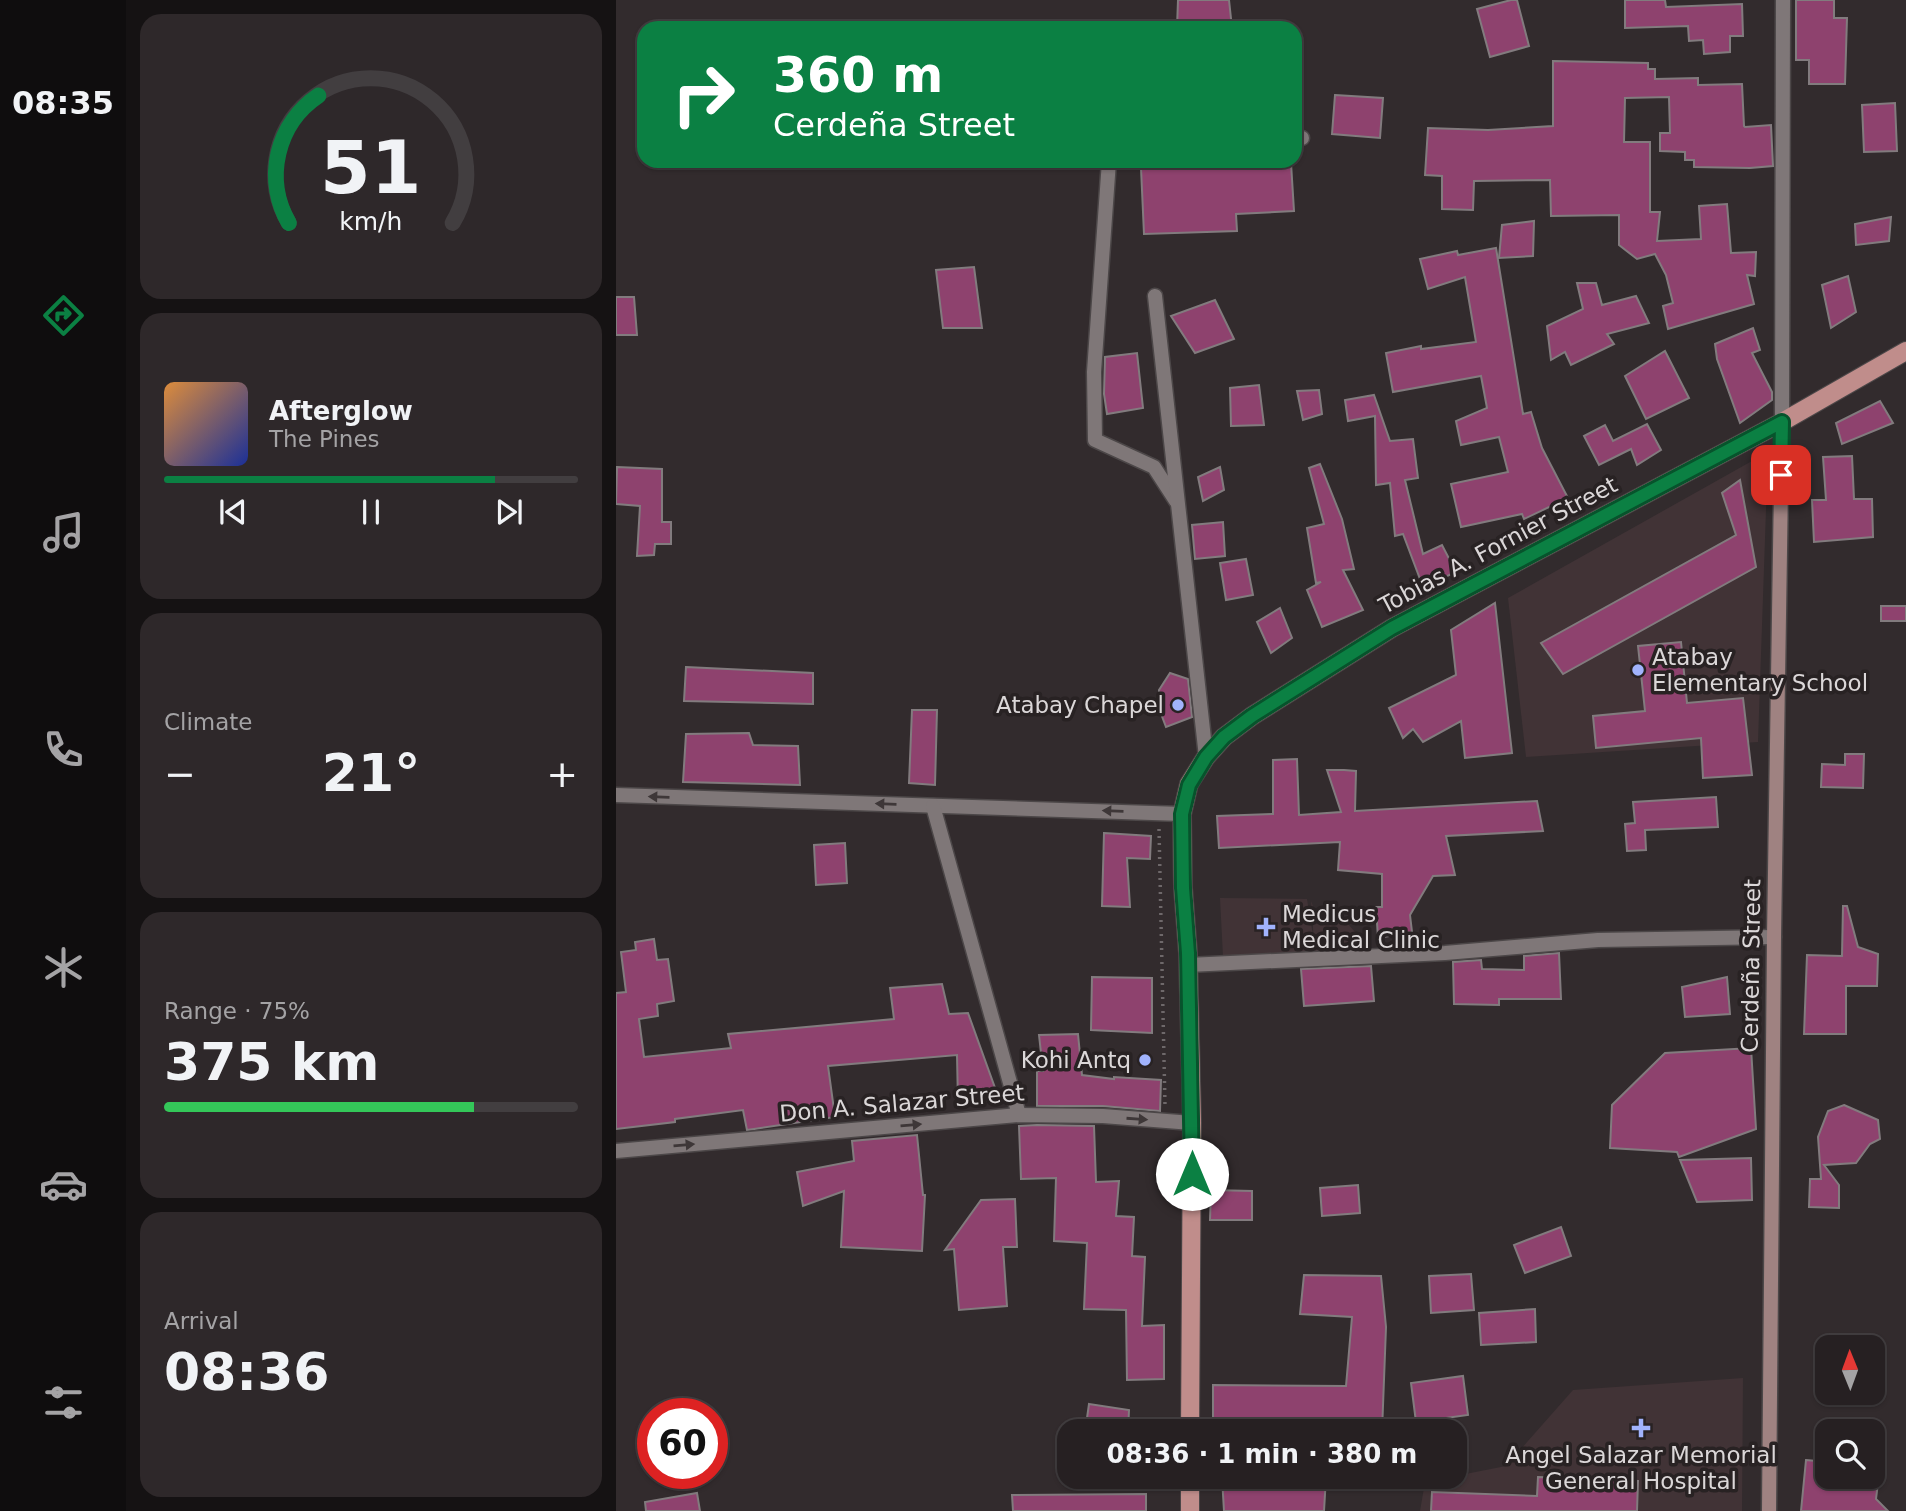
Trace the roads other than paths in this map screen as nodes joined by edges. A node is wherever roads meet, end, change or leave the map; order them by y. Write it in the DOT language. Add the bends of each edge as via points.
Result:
graph roads {
  1 [pos="1783,0"];
  2 [pos="1109,168"];
  3 [pos="1155,296"];
  4 [pos="1906,351"];
  5 [pos="1782,422"];
  6 [pos="1178,506"];
  7 [pos="1206,757"];
  8 [pos="616,795"];
  9 [pos="933,806"];
  10 [pos="1182,814"];
  11 [pos="1773,937"];
  12 [pos="1188,965"];
  13 [pos="1019,1115"];
  14 [pos="1192,1123"];
  15 [pos="616,1152"];
  16 [pos="1190,1419"];
  17 [pos="1190,1489"];
  18 [pos="1189,1511"];
  19 [pos="1769,1511"];
  1 -- 5 [label="street"];
  2 -- 6 [label="street" via="1094,372 1095,440 1154,467"];
  3 -- 6 [label="street"];
  4 -- 5 [label="main road, Tobias A. Fornier Street"];
  5 -- 7 [label="main road, Tobias A. Fornier Street" via="1392,628 1252,716"];
  5 -- 11 [label="main road, Cerdeña Street"];
  6 -- 7 [label="street"];
  7 -- 10 [label="main road, Tobias A. Fornier Street" via="1189,785"];
  9 -- 8 [label="street, one-way"];
  10 -- 9 [label="street, one-way"];
  9 -- 13 [label="street"];
  10 -- 12 [label="main road, Tobias A. Fornier Street"];
  11 -- 12 [label="street" via="1598,940 1445,953"];
  11 -- 19 [label="main road, Cerdeña Street"];
  12 -- 14 [label="main road, Tobias A. Fornier Street"];
  13 -- 14 [label="street, Don A. Salazar Street, one-way"];
  15 -- 13 [label="street, Don A. Salazar Street, one-way"];
  14 -- 16 [label="main road, Tobias A. Fornier Street"];
  17 -- 18 [label="main road"];
}
